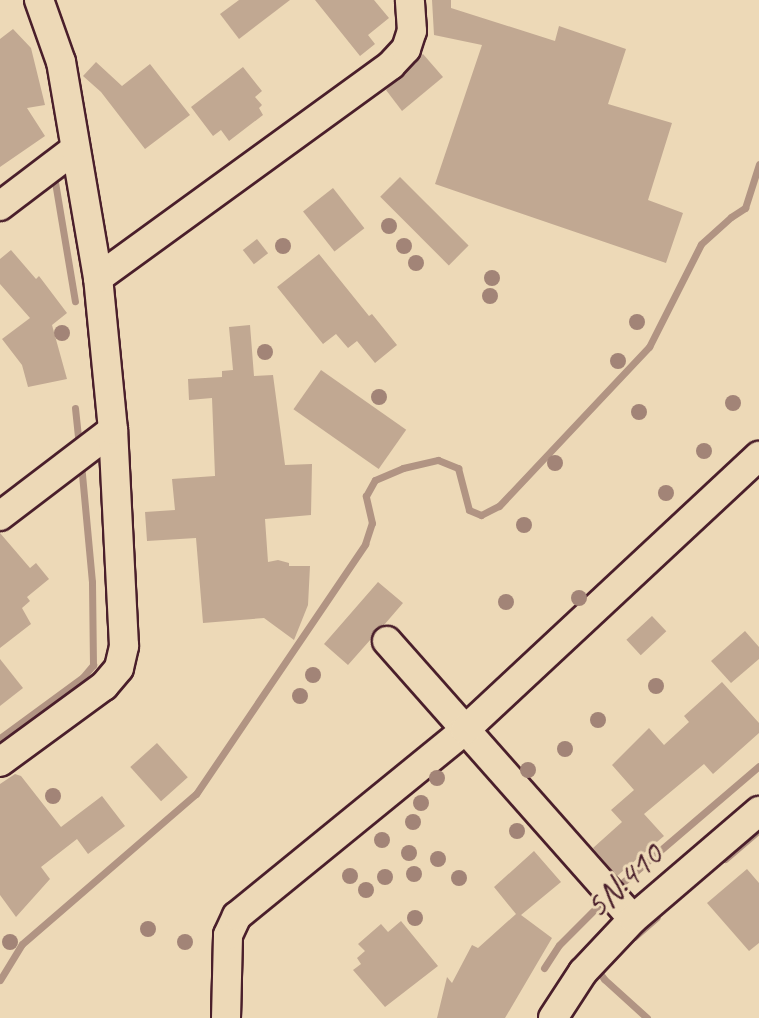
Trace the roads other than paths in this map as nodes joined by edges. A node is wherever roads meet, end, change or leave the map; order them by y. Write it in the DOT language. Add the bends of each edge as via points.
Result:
graph roads {
  1 [pos="39,0"];
  2 [pos="410,0"];
  3 [pos="75,149"];
  4 [pos="0,206"];
  5 [pos="98,278"];
  6 [pos="113,430"];
  7 [pos="759,456"];
  8 [pos="0,516"];
  9 [pos="387,641"];
  10 [pos="465,730"];
  11 [pos="0,762"];
  12 [pos="759,811"];
  13 [pos="633,919"];
  14 [pos="226,1018"];
  15 [pos="553,1018"];
  1 -- 3 [label="street" via="61,62"];
  2 -- 5 [label="street" via="412,31 406,49 391,65"];
  3 -- 4 [label="street"];
  3 -- 5 [label="street"];
  5 -- 6 [label="street"];
  6 -- 8 [label="street"];
  6 -- 11 [label="street" via="124,646 119,668 104,686"];
  7 -- 10 [label="street"];
  9 -- 10 [label="street"];
  10 -- 13 [label="street"];
  10 -- 14 [label="street" via="237,916 228,935"];
  12 -- 13 [label="street, 5N.410"];
  13 -- 15 [label="street, 5N.410" via="583,972"];
}
